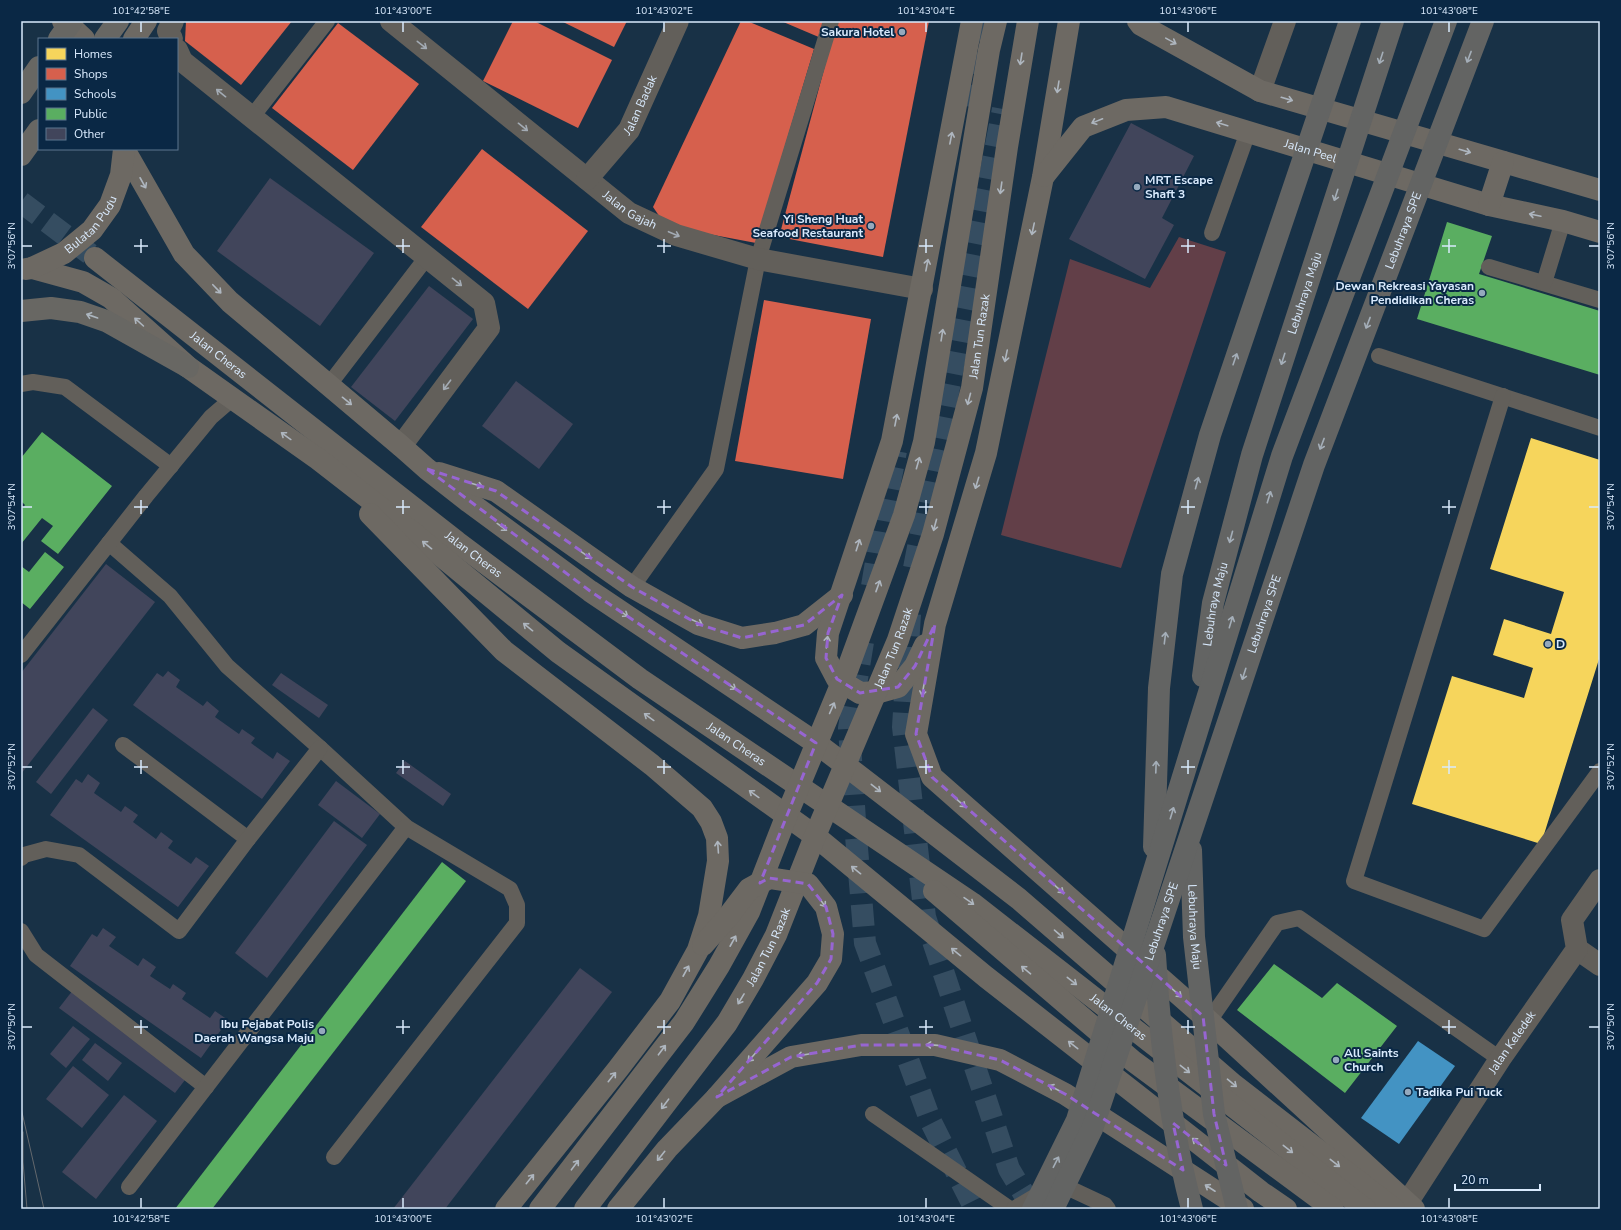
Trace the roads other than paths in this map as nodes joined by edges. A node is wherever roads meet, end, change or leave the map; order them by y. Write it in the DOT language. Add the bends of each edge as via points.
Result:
graph roads {
  1 [pos="63,21"];
  2 [pos="72,21"];
  3 [pos="118,21"];
  4 [pos="146,21"];
  5 [pos="173,21"];
  6 [pos="327,21"];
  7 [pos="391,21"];
  8 [pos="678,21"];
  9 [pos="831,21"];
  10 [pos="972,21"];
  11 [pos="996,21"];
  12 [pos="1028,21"];
  13 [pos="1069,21"];
  14 [pos="1138,21"];
  15 [pos="1285,21"];
  16 [pos="1350,21"];
  17 [pos="1393,21"];
  18 [pos="1446,21"];
  19 [pos="1483,21"];
  20 [pos="60,38"];
  21 [pos="83,38"];
  22 [pos="106,38"];
  23 [pos="135,38"];
  24 [pos="172,38"];
  25 [pos="178,52"];
  26 [pos="38,68"];
  27 [pos="21,92"];
  28 [pos="1260,92"];
  29 [pos="252,118"];
  30 [pos="38,131"];
  31 [pos="1248,132"];
  32 [pos="124,150"];
  33 [pos="125,150"];
  34 [pos="21,155"];
  35 [pos="1503,162"];
  36 [pos="1043,177"];
  37 [pos="587,179"];
  38 [pos="1600,190"];
  39 [pos="1489,205"];
  40 [pos="1563,221"];
  41 [pos="1600,232"];
  42 [pos="1212,233"];
  43 [pos="427,257"];
  44 [pos="95,258"];
  45 [pos="758,259"];
  46 [pos="1489,267"];
  47 [pos="26,269"];
  48 [pos="1544,283"];
  49 [pos="922,289"];
  50 [pos="1600,300"];
  51 [pos="21,311"];
  52 [pos="1379,356"];
  53 [pos="188,367"];
  54 [pos="21,384"];
  55 [pos="328,386"];
  56 [pos="1503,396"];
  57 [pos="233,398"];
  58 [pos="1600,428"];
  59 [pos="401,446"];
  60 [pos="318,459"];
  61 [pos="171,466"];
  62 [pos="427,469"];
  63 [pos="109,543"];
  64 [pos="632,587"];
  65 [pos="842,595"];
  66 [pos="935,624"];
  67 [pos="21,655"];
  68 [pos="816,743"];
  69 [pos="123,745"];
  70 [pos="320,748"];
  71 [pos="845,764"];
  72 [pos="1600,771"];
  73 [pos="786,816"];
  74 [pos="406,827"];
  75 [pos="868,832"];
  76 [pos="815,836"];
  77 [pos="248,838"];
  78 [pos="21,858"];
  79 [pos="1600,880"];
  80 [pos="21,931"];
  81 [pos="1577,949"];
  82 [pos="698,950"];
  83 [pos="1600,965"];
  84 [pos="1209,1021"];
  85 [pos="1500,1059"];
  86 [pos="206,1087"];
  87 [pos="717,1097"];
  88 [pos="873,1114"];
  89 [pos="334,1157"];
  90 [pos="129,1187"];
  91 [pos="546,1202"];
  92 [pos="1405,1207"];
  93 [pos="506,1209"];
  94 [pos="585,1209"];
  95 [pos="618,1209"];
  96 [pos="1010,1209"];
  97 [pos="1014,1209"];
  98 [pos="1033,1209"];
  99 [pos="1053,1209"];
  100 [pos="1108,1209"];
  101 [pos="1192,1209"];
  102 [pos="1237,1209"];
  103 [pos="1243,1209"];
  104 [pos="1286,1209"];
  105 [pos="1333,1209"];
  106 [pos="1365,1209"];
  1 -- 21 [label="street"];
  2 -- 20 [label="main road"];
  3 -- 22 [label="main road"];
  4 -- 23 [label="street"];
  5 -- 24 [label="street" via="168,31"];
  6 -- 29 [label="lane"];
  7 -- 37 [label="street, Jalan Gajah, one-way"];
  8 -- 37 [label="street, Jalan Badak" via="629,130"];
  9 -- 45 [label="lane"];
  49 -- 10 [label="street, one-way"];
  68 -- 11 [label="street, one-way" via="848,668 904,515 924,442 989,50"];
  12 -- 71 [label="street, Jalan Tun Razak, one-way" via="972,388 933,534 901,633"];
  13 -- 36 [label="street, one-way"];
  14 -- 28 [label="street, one-way"];
  15 -- 28 [label="street"];
  101 -- 16 [label="highway, one-way" via="1170,1110 1158,1006 1152,908 1159,688 1172,574 1210,435"];
  17 -- 102 [label="highway, Lebuhraya Maju, one-way" via="1252,455 1213,603 1199,704 1191,846 1194,937 1214,1114"];
  98 -- 18 [label="highway, Lebuhraya SPE, one-way" via="1077,1120 1282,456"];
  19 -- 99 [label="highway, Lebuhraya SPE, one-way" via="1314,465 1092,1129"];
  29 -- 25 [label="street, one-way" via="182,61"];
  26 -- 27 [label="main road"];
  28 -- 35 [label="street, one-way"];
  29 -- 43 [label="street"];
  30 -- 34 [label="main road"];
  31 -- 36 [label="street, Jalan Peel, one-way" via="1166,107 1126,110 1083,127"];
  31 -- 39 [label="street, Jalan Peel"];
  31 -- 42 [label="lane"];
  32 -- 47 [label="street, Bulatan Pudu" via="121,175 110,205 92,230 64,253"];
  33 -- 55 [label="street, one-way" via="184,254 230,302"];
  35 -- 38 [label="street"];
  35 -- 39 [label="street"];
  36 -- 66 [label="street, one-way" via="986,453"];
  37 -- 45 [label="street, Jalan Gajah, one-way" via="629,213 676,235"];
  40 -- 39 [label="street, Jalan Peel, one-way"];
  40 -- 41 [label="street, Jalan Peel"];
  40 -- 48 [label="lane"];
  43 -- 55 [label="lane"];
  43 -- 59 [label="street, one-way" via="484,303 489,328"];
  44 -- 75 [label="street, Jalan Cheras" via="457,542 640,679"];
  45 -- 49 [label="street, Jalan Gajah"];
  45 -- 64 [label="lane" via="716,469"];
  46 -- 48 [label="lane"];
  53 -- 47 [label="street, one-way" via="111,298 83,282"];
  48 -- 50 [label="lane"];
  65 -- 49 [label="street, one-way" via="892,441"];
  53 -- 51 [label="main road, one-way" via="106,321 80,312 51,308"];
  52 -- 56 [label="lane"];
  53 -- 57 [label="street"];
  54 -- 61 [label="lane" via="32,382 65,386"];
  55 -- 59 [label="street, one-way"];
  56 -- 58 [label="lane"];
  56 -- 72 [label="lane" via="1354,881 1484,929"];
  60 -- 57 [label="street, one-way"];
  57 -- 61 [label="lane" via="211,418"];
  59 -- 62 [label="street"];
  73 -- 60 [label="street, one-way" via="558,652 417,536"];
  82 -- 60 [label="street, one-way" via="709,916 718,860 717,838 702,808 504,651"];
  61 -- 63 [label="lane"];
  62 -- 64 [label="street, one-way" via="496,491"];
  62 -- 68 [label="street, one-way" via="590,591"];
  63 -- 67 [label="lane"];
  63 -- 70 [label="lane" via="170,596 227,666"];
  64 -- 65 [label="street, one-way" via="698,624 742,638 804,625"];
  66 -- 65 [label="street, one-way" via="915,666 898,687 880,692 860,693 837,679 826,658 828,633"];
  66 -- 84 [label="street, one-way" via="916,734 932,777"];
  68 -- 71 [label="street"];
  68 -- 73 [label="street"];
  69 -- 77 [label="lane"];
  70 -- 74 [label="lane"];
  70 -- 77 [label="lane"];
  71 -- 76 [label="street, Jalan Tun Razak"];
  71 -- 92 [label="street, one-way" via="1019,899 1234,1085"];
  73 -- 76 [label="street"];
  91 -- 73 [label="street, one-way" via="684,1022 719,966 749,912"];
  74 -- 86 [label="lane"];
  74 -- 89 [label="lane" via="510,889 517,905 516,923"];
  105 -- 75 [label="street, Jalan Cheras, one-way" via="1133,1060 962,916"];
  75 -- 106 [label="street, Jalan Cheras, one-way" via="972,903"];
  76 -- 94 [label="street, Jalan Tun Razak, one-way" via="776,935 726,1023"];
  104 -- 76 [label="street, one-way" via="986,977"];
  77 -- 78 [label="lane" via="179,931 79,855 46,849"];
  79 -- 81 [label="street" via="1572,920"];
  80 -- 86 [label="lane" via="36,955"];
  81 -- 83 [label="street"];
  81 -- 85 [label="street, Jalan Keledek"];
  82 -- 87 [label="street, one-way" via="749,889 769,878 808,884 826,907 833,934 831,959 817,983"];
  93 -- 82 [label="street, one-way" via="665,1007"];
  84 -- 85 [label="lane" via="1277,923 1300,918"];
  84 -- 92 [label="street"];
  85 -- 92 [label="street, Jalan Keledek"];
  86 -- 90 [label="lane"];
  87 -- 95 [label="street, one-way" via="667,1149"];
  103 -- 87 [label="street, one-way" via="1052,1087 1000,1060 935,1045 861,1045 790,1057"];
  88 -- 96 [label="lane"];
  97 -- 100 [label="lane" via="1058,1183 1105,1205"];
}
